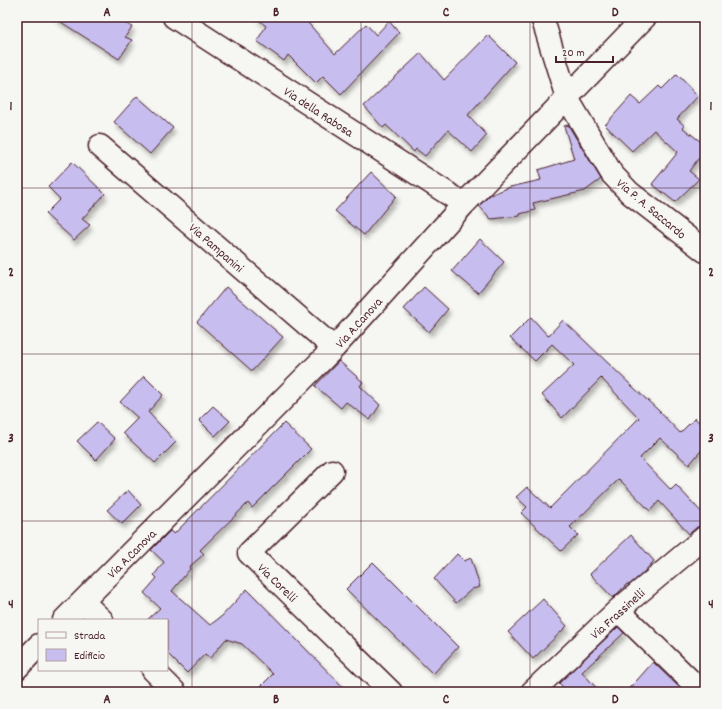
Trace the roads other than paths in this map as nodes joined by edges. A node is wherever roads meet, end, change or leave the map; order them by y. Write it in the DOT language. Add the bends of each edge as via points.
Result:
graph roads {
  1 [pos="174,17"];
  2 [pos="542,17"];
  3 [pos="645,17"];
  4 [pos="567,98"];
  5 [pos="100,146"];
  6 [pos="464,204"];
  7 [pos="705,251"];
  8 [pos="334,348"];
  9 [pos="332,471"];
  10 [pos="705,537"];
  11 [pos="83,602"];
  12 [pos="618,610"];
  13 [pos="65,619"];
  14 [pos="101,619"];
  15 [pos="38,647"];
  16 [pos="17,668"];
  17 [pos="154,671"];
  18 [pos="175,692"];
  19 [pos="391,692"];
  20 [pos="532,692"];
  21 [pos="702,692"];
  1 -- 6 [label="street, Via della Rabosa"];
  2 -- 4 [label="street, Via P. A. Saccardo"];
  3 -- 4 [label="street, Via A.Canova"];
  4 -- 6 [label="street, Via A.Canova"];
  4 -- 7 [label="street, Via P. A. Saccardo" via="612,174 630,193"];
  5 -- 8 [label="street, Via Pampanini"];
  6 -- 8 [label="street, Via A.Canova"];
  8 -- 11 [label="street, Via A.Canova"];
  9 -- 19 [label="street, Via Corelli" via="249,553"];
  10 -- 12 [label="street, Via Frassinelli"];
  11 -- 13 [label="street, Via A.Canova"];
  11 -- 14 [label="street"];
  12 -- 20 [label="street, Via Frassinelli"];
  12 -- 21 [label="street"];
  15 -- 16 [label="street"];
  17 -- 18 [label="street"];
}
